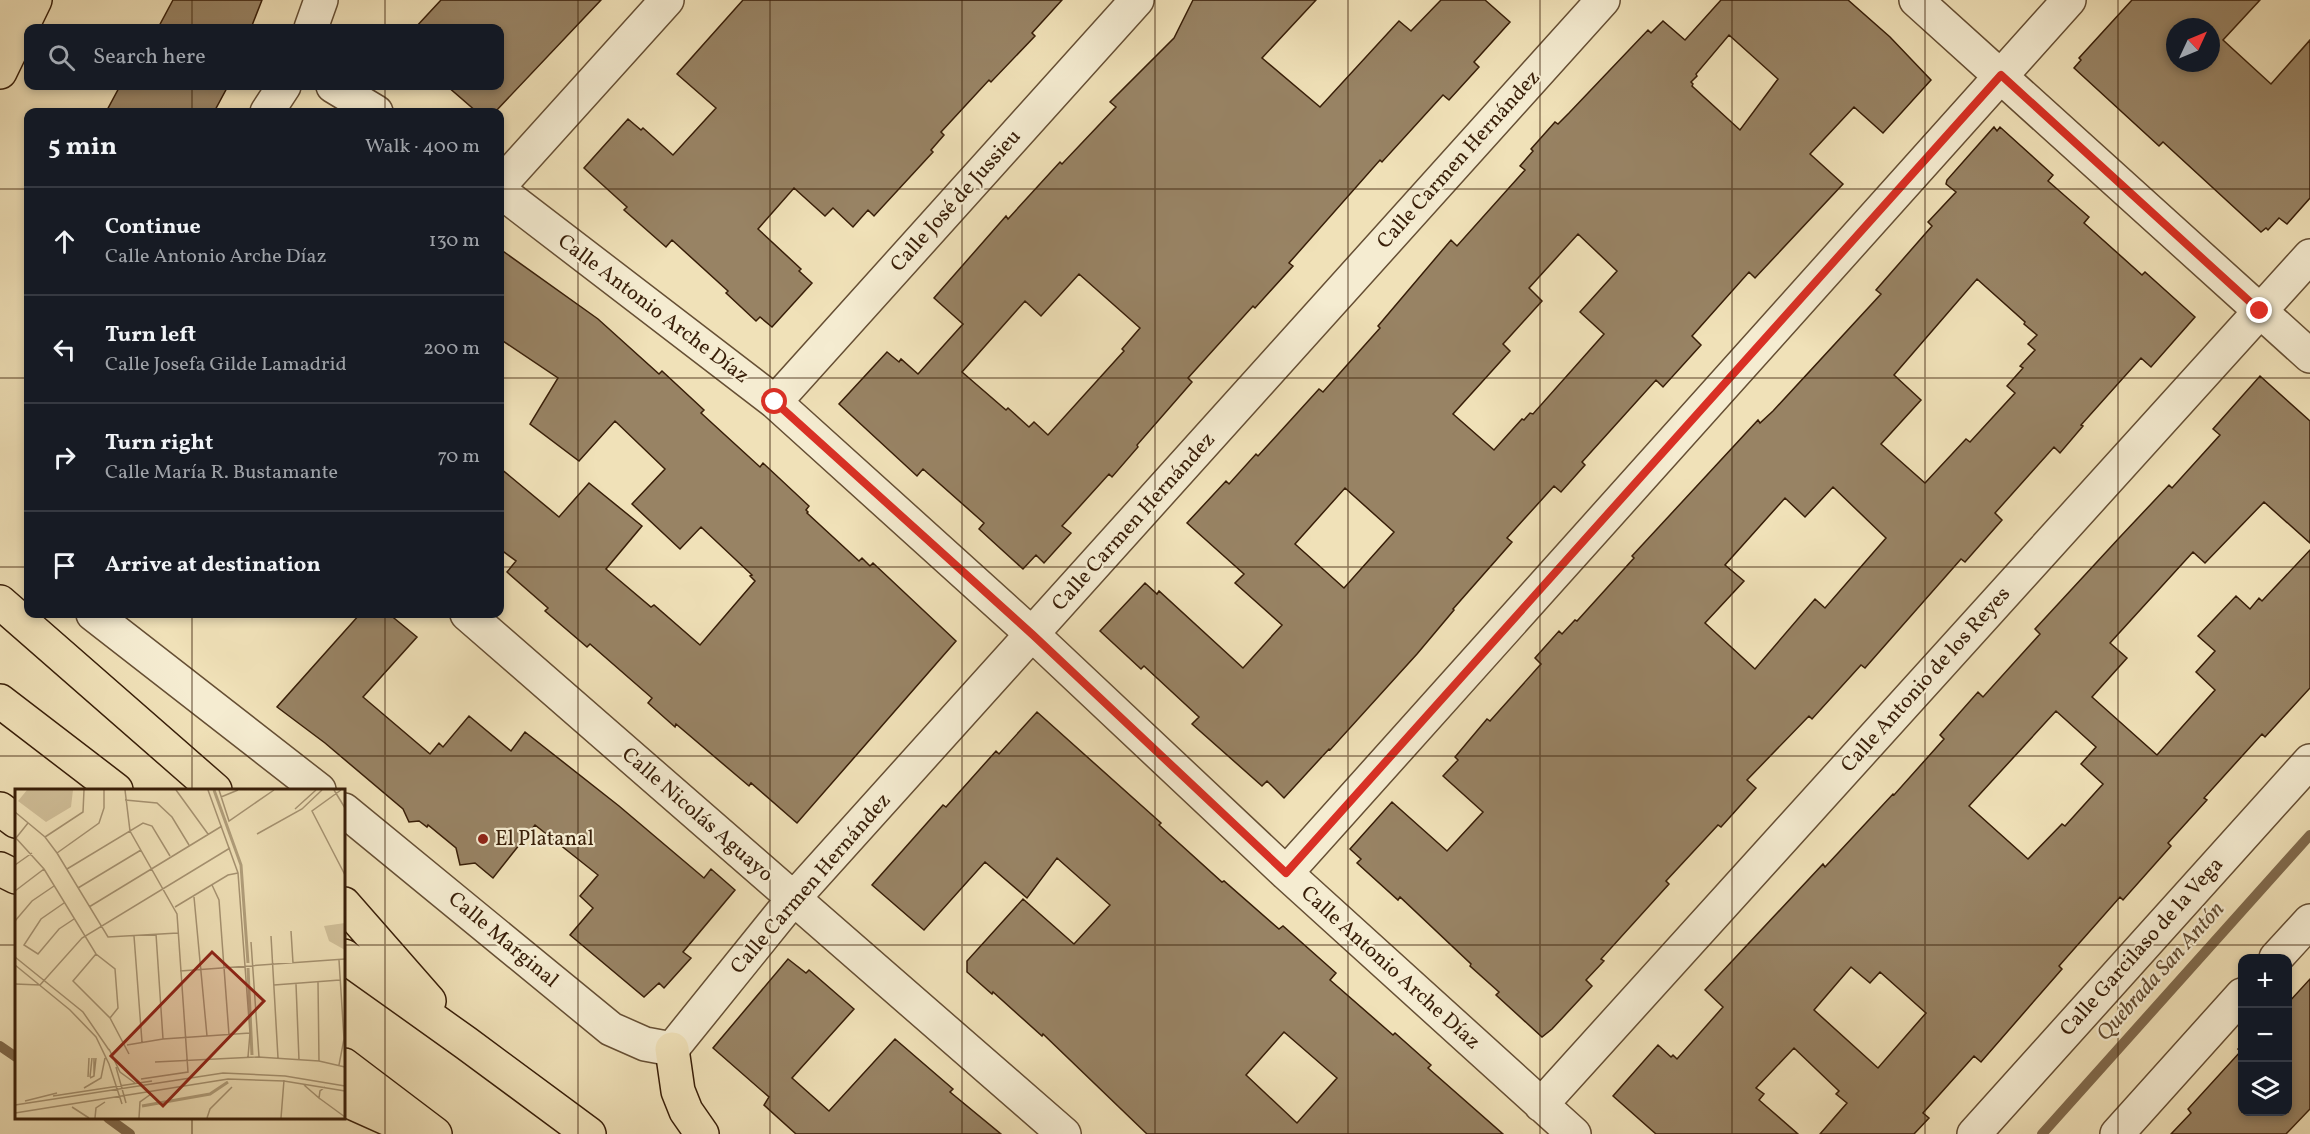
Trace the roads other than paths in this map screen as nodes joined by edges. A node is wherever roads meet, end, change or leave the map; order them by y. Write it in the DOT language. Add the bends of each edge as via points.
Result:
graph roads {
  1 [pos="8,0"];
  2 [pos="35,0"];
  3 [pos="321,0"];
  4 [pos="667,0"];
  5 [pos="1137,0"];
  6 [pos="1603,0"];
  7 [pos="1916,0"];
  8 [pos="2068,0"];
  9 [pos="0,18"];
  10 [pos="312,24"];
  11 [pos="0,72"];
  12 [pos="2001,75"];
  13 [pos="281,90"];
  14 [pos="340,90"];
  15 [pos="270,108"];
  16 [pos="369,108"];
  17 [pos="504,181"];
  18 [pos="504,194"];
  19 [pos="2310,256"];
  20 [pos="2260,311"];
  21 [pos="2310,356"];
  22 [pos="775,402"];
  23 [pos="0,602"];
  24 [pos="98,618"];
  25 [pos="472,618"];
  26 [pos="1033,635"];
  27 [pos="0,701"];
  28 [pos="2310,760"];
  29 [pos="115,789"];
  30 [pos="215,789"];
  31 [pos="318,789"];
  32 [pos="0,809"];
  33 [pos="345,811"];
  34 [pos="15,820"];
  35 [pos="0,868"];
  36 [pos="1286,873"];
  37 [pos="15,876"];
  38 [pos="793,899"];
  39 [pos="345,905"];
  40 [pos="2310,921"];
  41 [pos="2280,954"];
  42 [pos="345,957"];
  43 [pos="2238,999"];
  44 [pos="466,1043"];
  45 [pos="672,1049"];
  46 [pos="345,1066"];
  47 [pos="345,1099"];
  48 [pos="1541,1105"];
  49 [pos="422,1134"];
  50 [pos="435,1134"];
  51 [pos="589,1134"];
  52 [pos="702,1134"];
  53 [pos="1064,1134"];
  54 [pos="1574,1134"];
  55 [pos="1974,1134"];
  56 [pos="2117,1134"];
  1 -- 9 [label="main road"];
  2 -- 11 [label="main road"];
  3 -- 10 [label="street"];
  4 -- 17 [label="street"];
  5 -- 22 [label="street, Calle José de Jussieu"];
  6 -- 26 [label="street, Calle Carmen Hernández"];
  7 -- 12 [label="street"];
  8 -- 12 [label="street"];
  12 -- 20 [label="street"];
  12 -- 36 [label="street"];
  13 -- 15 [label="street"];
  14 -- 16 [label="street"];
  18 -- 22 [label="street, Calle Antonio Arche Díaz"];
  19 -- 20 [label="street, Calle Antonio de los Reyes"];
  20 -- 21 [label="street"];
  20 -- 48 [label="street, Calle Antonio de los Reyes"];
  22 -- 26 [label="street, Calle Antonio Arche Díaz"];
  23 -- 30 [label="main road"];
  24 -- 31 [label="street"];
  25 -- 38 [label="street, Calle Nicolás Aguayo"];
  26 -- 36 [label="street, Calle Antonio Arche Díaz"];
  26 -- 38 [label="street, Calle Carmen Hernández"];
  27 -- 29 [label="main road"];
  28 -- 55 [label="street, Calle Garcilaso de la Vega"];
  32 -- 34 [label="main road"];
  33 -- 45 [label="street, Calle Marginal" via="611,1029 645,1044"];
  35 -- 37 [label="main road"];
  36 -- 48 [label="street, Calle Antonio Arche Díaz"];
  38 -- 45 [label="street, Calle Carmen Hernández"];
  38 -- 53 [label="street, Calle Nicolás Aguayo"];
  39 -- 44 [label="main road"];
  40 -- 41 [label="street"];
  42 -- 44 [label="main road"];
  43 -- 56 [label="street"];
  44 -- 51 [label="main road"];
  45 -- 52 [label="main road" via="678,1091"];
  46 -- 50 [label="main road"];
  47 -- 49 [label="main road"];
  48 -- 54 [label="street, Calle Antonio Arche Díaz"];
}
